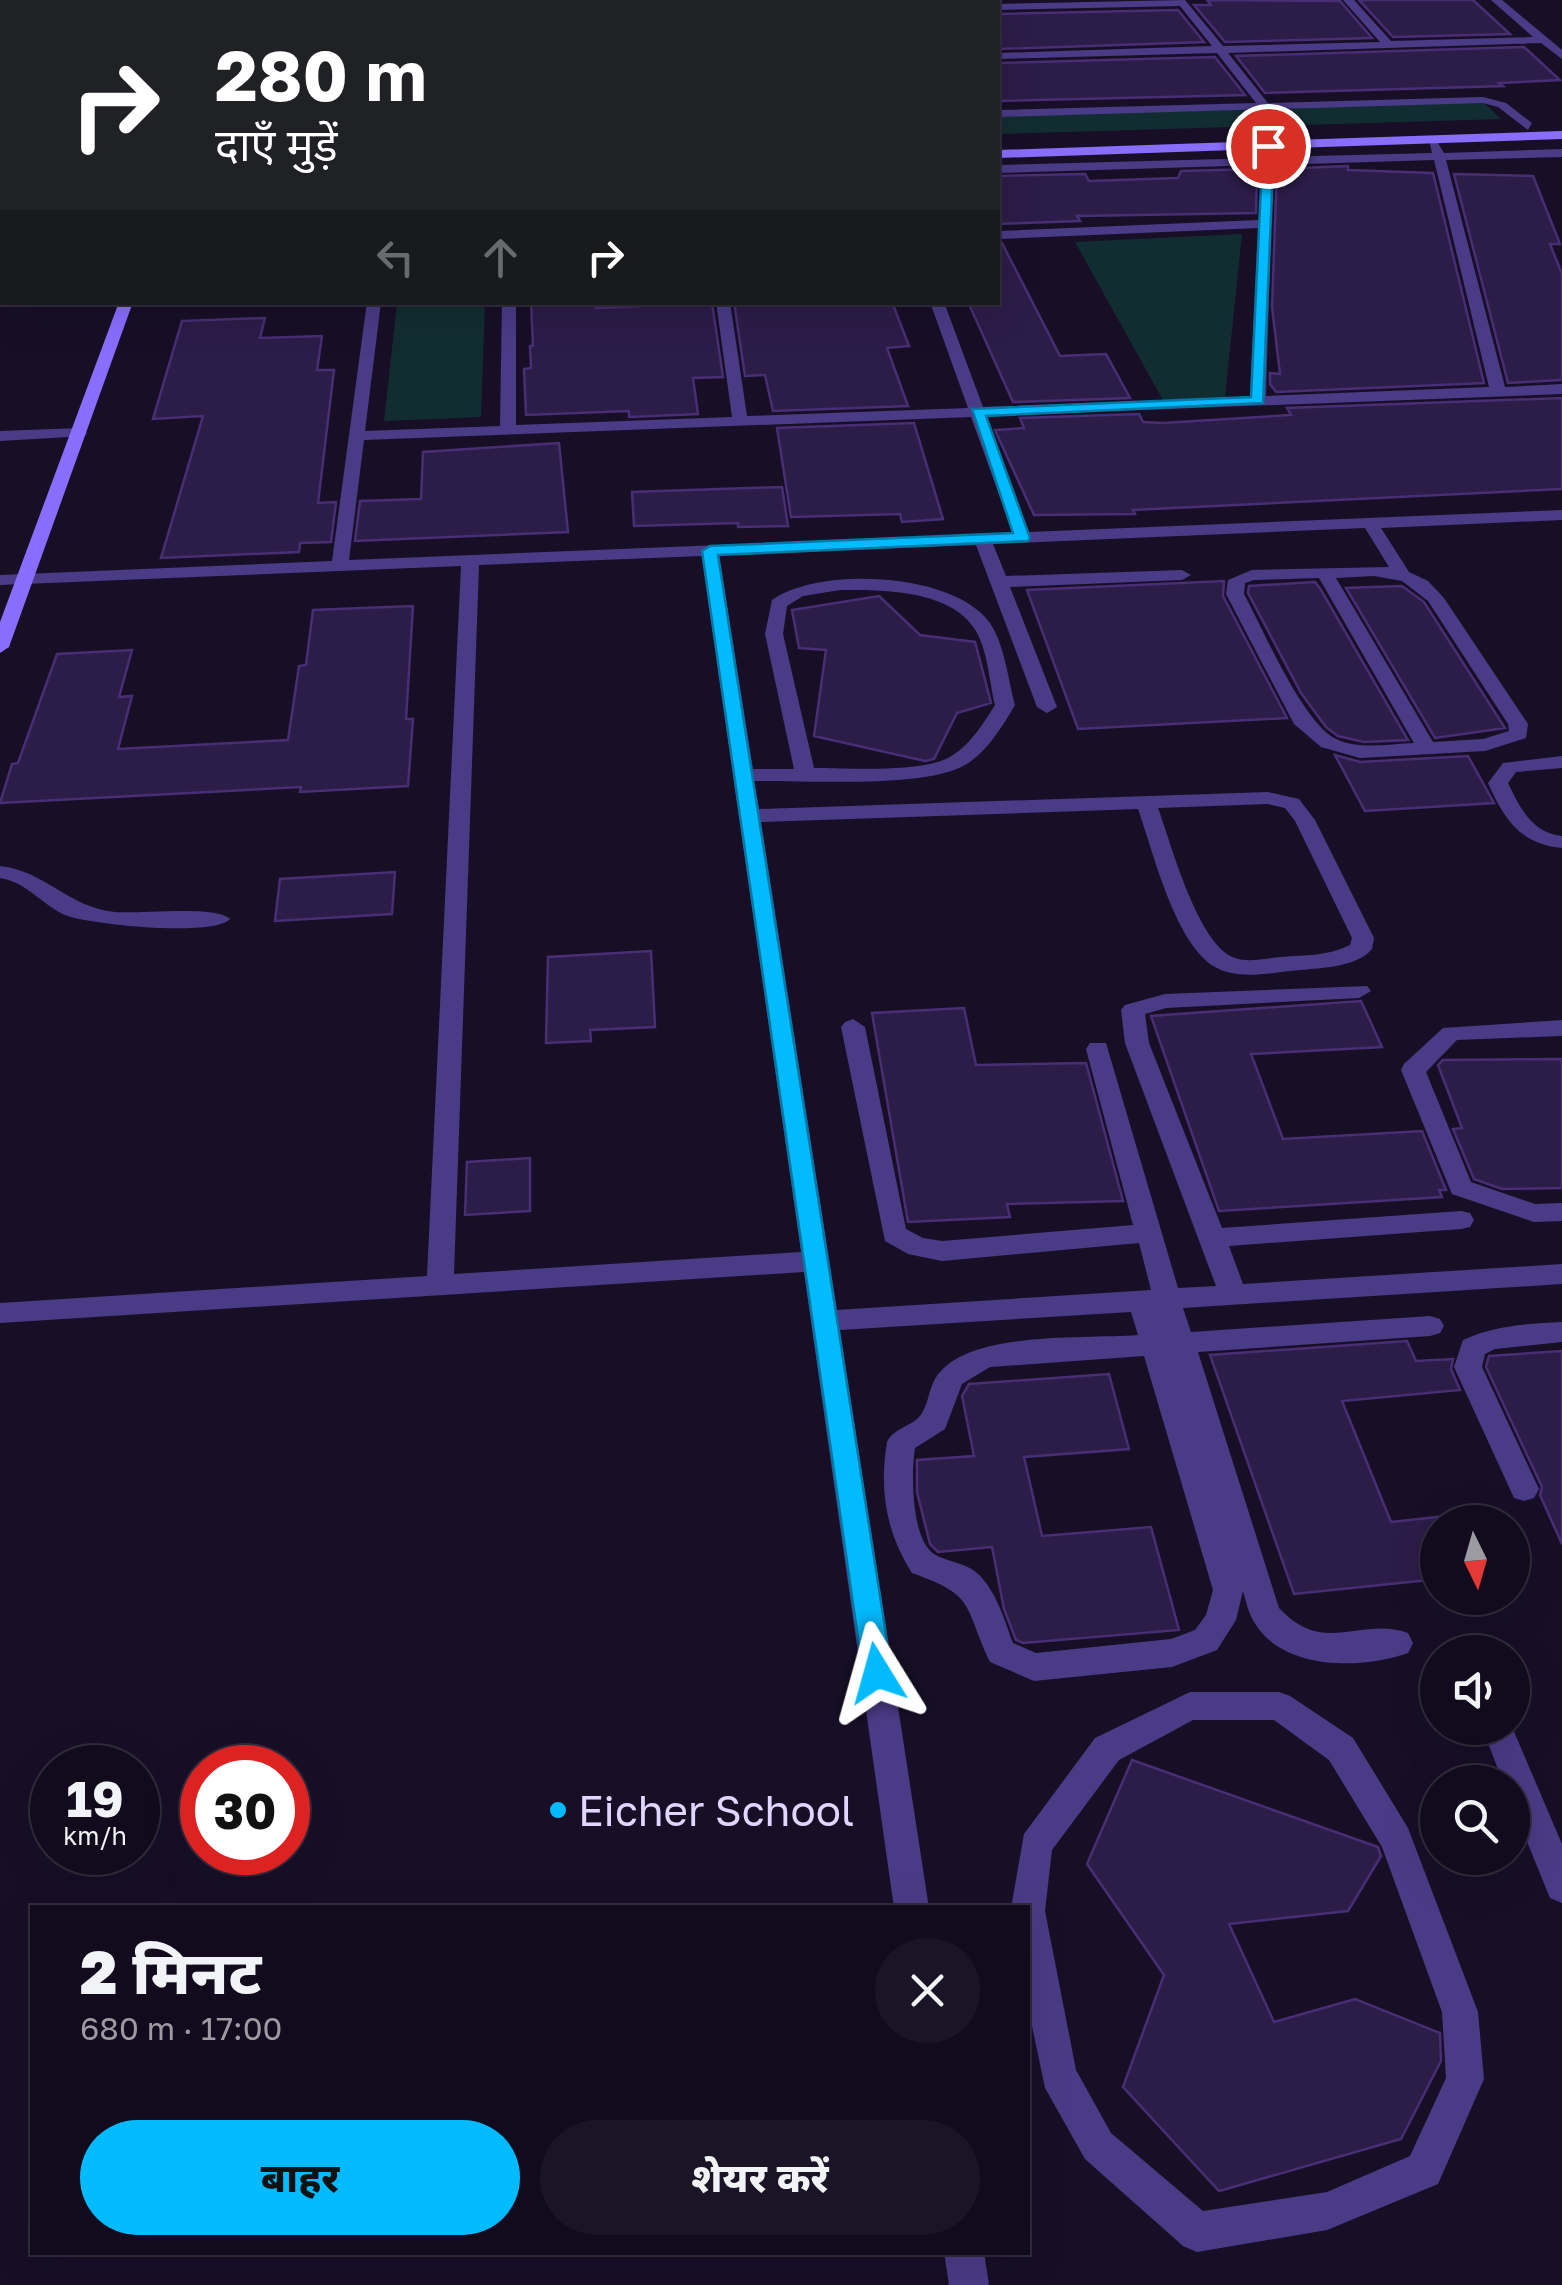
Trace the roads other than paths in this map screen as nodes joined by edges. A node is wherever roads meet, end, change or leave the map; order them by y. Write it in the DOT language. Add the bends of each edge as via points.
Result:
graph roads {
  1 [pos="1348,0"];
  2 [pos="1496,0"];
  3 [pos="1181,1"];
  4 [pos="1000,7"];
  5 [pos="1543,40"];
  6 [pos="1388,44"];
  7 [pos="1219,49"];
  8 [pos="1000,56"];
  9 [pos="1562,56"];
  10 [pos="1264,105"];
  11 [pos="1000,114"];
  12 [pos="1562,125"];
  13 [pos="1528,126"];
  14 [pos="1562,134"];
  15 [pos="1435,140"];
  16 [pos="1000,144"];
  17 [pos="1268,153"];
  18 [pos="1562,153"];
  19 [pos="1000,154"];
  20 [pos="1442,156"];
  21 [pos="1058,160"];
  22 [pos="1000,168"];
  23 [pos="1265,224"];
  24 [pos="1000,235"];
  25 [pos="125,305"];
  26 [pos="374,305"];
  27 [pos="509,305"];
  28 [pos="723,305"];
  29 [pos="939,305"];
  30 [pos="1562,389"];
  31 [pos="1498,392"];
  32 [pos="1258,400"];
  33 [pos="977,412"];
  34 [pos="740,421"];
  35 [pos="508,430"];
  36 [pos="79,433"];
  37 [pos="0,436"];
  38 [pos="357,436"];
  39 [pos="1562,516"];
  40 [pos="1370,524"];
  41 [pos="1022,538"];
  42 [pos="983,540"];
  43 [pos="710,551"];
  44 [pos="470,560"];
  45 [pos="340,566"];
  46 [pos="1326,573"];
  47 [pos="1401,573"];
  48 [pos="1182,575"];
  49 [pos="25,579"];
  50 [pos="0,580"];
  51 [pos="999,582"];
  52 [pos="0,647"];
  53 [pos="1047,707"];
  54 [pos="1428,748"];
  55 [pos="1562,762"];
  56 [pos="805,773"];
  57 [pos="743,775"];
  58 [pos="1146,802"];
  59 [pos="749,816"];
  60 [pos="1562,842"];
  61 [pos="0,872"];
  62 [pos="219,920"];
  63 [pos="1359,990"];
  64 [pos="854,1028"];
  65 [pos="1562,1028"];
  66 [pos="1098,1048"];
  67 [pos="1562,1212"];
  68 [pos="1460,1220"];
  69 [pos="1149,1233"];
  70 [pos="1214,1238"];
  71 [pos="816,1261"];
  72 [pos="1562,1274"];
  73 [pos="440,1285"];
  74 [pos="1233,1295"];
  75 [pos="1154,1300"];
  76 [pos="0,1313"];
  77 [pos="825,1321"];
  78 [pos="1430,1326"];
  79 [pos="1562,1332"];
  80 [pos="1168,1344"];
  81 [pos="1524,1489"];
  82 [pos="1398,1643"];
  83 [pos="1505,1745"];
  84 [pos="1562,1886"];
  85 [pos="912,1905"];
  86 [pos="1029,1905"];
  87 [pos="1030,1932"];
  88 [pos="1036,1996"];
  89 [pos="964,2255"];
  90 [pos="969,2285"];
  1 -- 6 [label="street"];
  2 -- 5 [label="street"];
  3 -- 4 [label="street"];
  3 -- 7 [label="street"];
  5 -- 6 [label="street"];
  5 -- 9 [label="street"];
  6 -- 7 [label="street"];
  7 -- 8 [label="street"];
  7 -- 10 [label="street"];
  10 -- 11 [label="street"];
  10 -- 13 [label="street" via="1483,100"];
  12 -- 13 [label="street"];
  13 -- 16 [label="street"];
  14 -- 15 [label="street"];
  15 -- 17 [label="street"];
  15 -- 20 [label="street"];
  17 -- 20 [label="street"];
  17 -- 21 [label="street"];
  17 -- 23 [label="street"];
  18 -- 20 [label="street"];
  19 -- 21 [label="street"];
  20 -- 31 [label="street"];
  21 -- 22 [label="street"];
  23 -- 24 [label="street"];
  23 -- 32 [label="street"];
  25 -- 36 [label="street"];
  26 -- 38 [label="street"];
  27 -- 35 [label="street"];
  28 -- 34 [label="street"];
  29 -- 33 [label="street"];
  30 -- 31 [label="street"];
  31 -- 32 [label="street"];
  32 -- 33 [label="street"];
  33 -- 34 [label="street"];
  33 -- 41 [label="street"];
  34 -- 35 [label="street"];
  35 -- 38 [label="street"];
  36 -- 37 [label="street"];
  36 -- 49 [label="street"];
  38 -- 45 [label="street"];
  39 -- 40 [label="street"];
  40 -- 41 [label="street"];
  40 -- 47 [label="street"];
  41 -- 42 [label="street"];
  42 -- 43 [label="street"];
  42 -- 51 [label="street"];
  43 -- 44 [label="street"];
  43 -- 57 [label="street"];
  44 -- 45 [label="street"];
  44 -- 73 [label="street"];
  45 -- 49 [label="street"];
  46 -- 47 [label="street"];
  46 -- 54 [label="street"];
  46 -- 54 [label="street" via="1237,580 1235,594 1304,724 1328,743 1360,752"];
  47 -- 54 [label="street" via="1435,598 1518,724 1519,734 1502,740"];
  48 -- 51 [label="street"];
  49 -- 50 [label="street"];
  49 -- 52 [label="street"];
  51 -- 53 [label="street"];
  55 -- 60 [label="street" via="1510,766 1498,783 1532,836"];
  56 -- 56 [label="street" via="951,766 984,738 1005,705 981,624 960,607 917,591 858,583 796,592 778,604 774,634"];
  56 -- 57 [label="street"];
  57 -- 59 [label="street"];
  58 -- 58 [label="street" via="1195,929 1224,963 1319,961 1361,949 1363,938 1292,803"];
  58 -- 59 [label="street"];
  59 -- 71 [label="street"];
  61 -- 62 [label="street" via="21,873 72,910 112,918"];
  63 -- 70 [label="street" via="1165,1001 1133,1010 1137,1043"];
  64 -- 69 [label="street" via="894,1234 917,1248 942,1251"];
  65 -- 67 [label="street" via="1452,1033 1413,1070 1462,1188 1534,1213"];
  66 -- 69 [label="street"];
  68 -- 70 [label="street"];
  69 -- 75 [label="street"];
  70 -- 74 [label="street"];
  71 -- 73 [label="street"];
  71 -- 77 [label="street"];
  72 -- 74 [label="street"];
  73 -- 76 [label="street"];
  74 -- 75 [label="street"];
  75 -- 77 [label="street"];
  75 -- 80 [label="street"];
  77 -- 85 [label="street"];
  78 -- 80 [label="street"];
  79 -- 81 [label="street" via="1489,1340 1473,1348 1468,1367"];
  80 -- 80 [label="street" via="1228,1590 1220,1620 1206,1640 1172,1652 1034,1666 1001,1652 967,1579 923,1564 907,1542 896,1470 901,1442 935,1421 950,1376 970,1363 995,1355"];
  80 -- 82 [label="street" via="1266,1615 1281,1635 1316,1650"];
  83 -- 84 [label="street"];
  86 -- 88 [label="street" via="1036,1845 1107,1749 1190,1706 1279,1706 1342,1749 1396,1839 1460,2012 1465,2079 1424,2170 1326,2211 1197,2232 1098,2146 1058,2074"];
  87 -- 88 [label="street"];
  89 -- 90 [label="street"];
}
